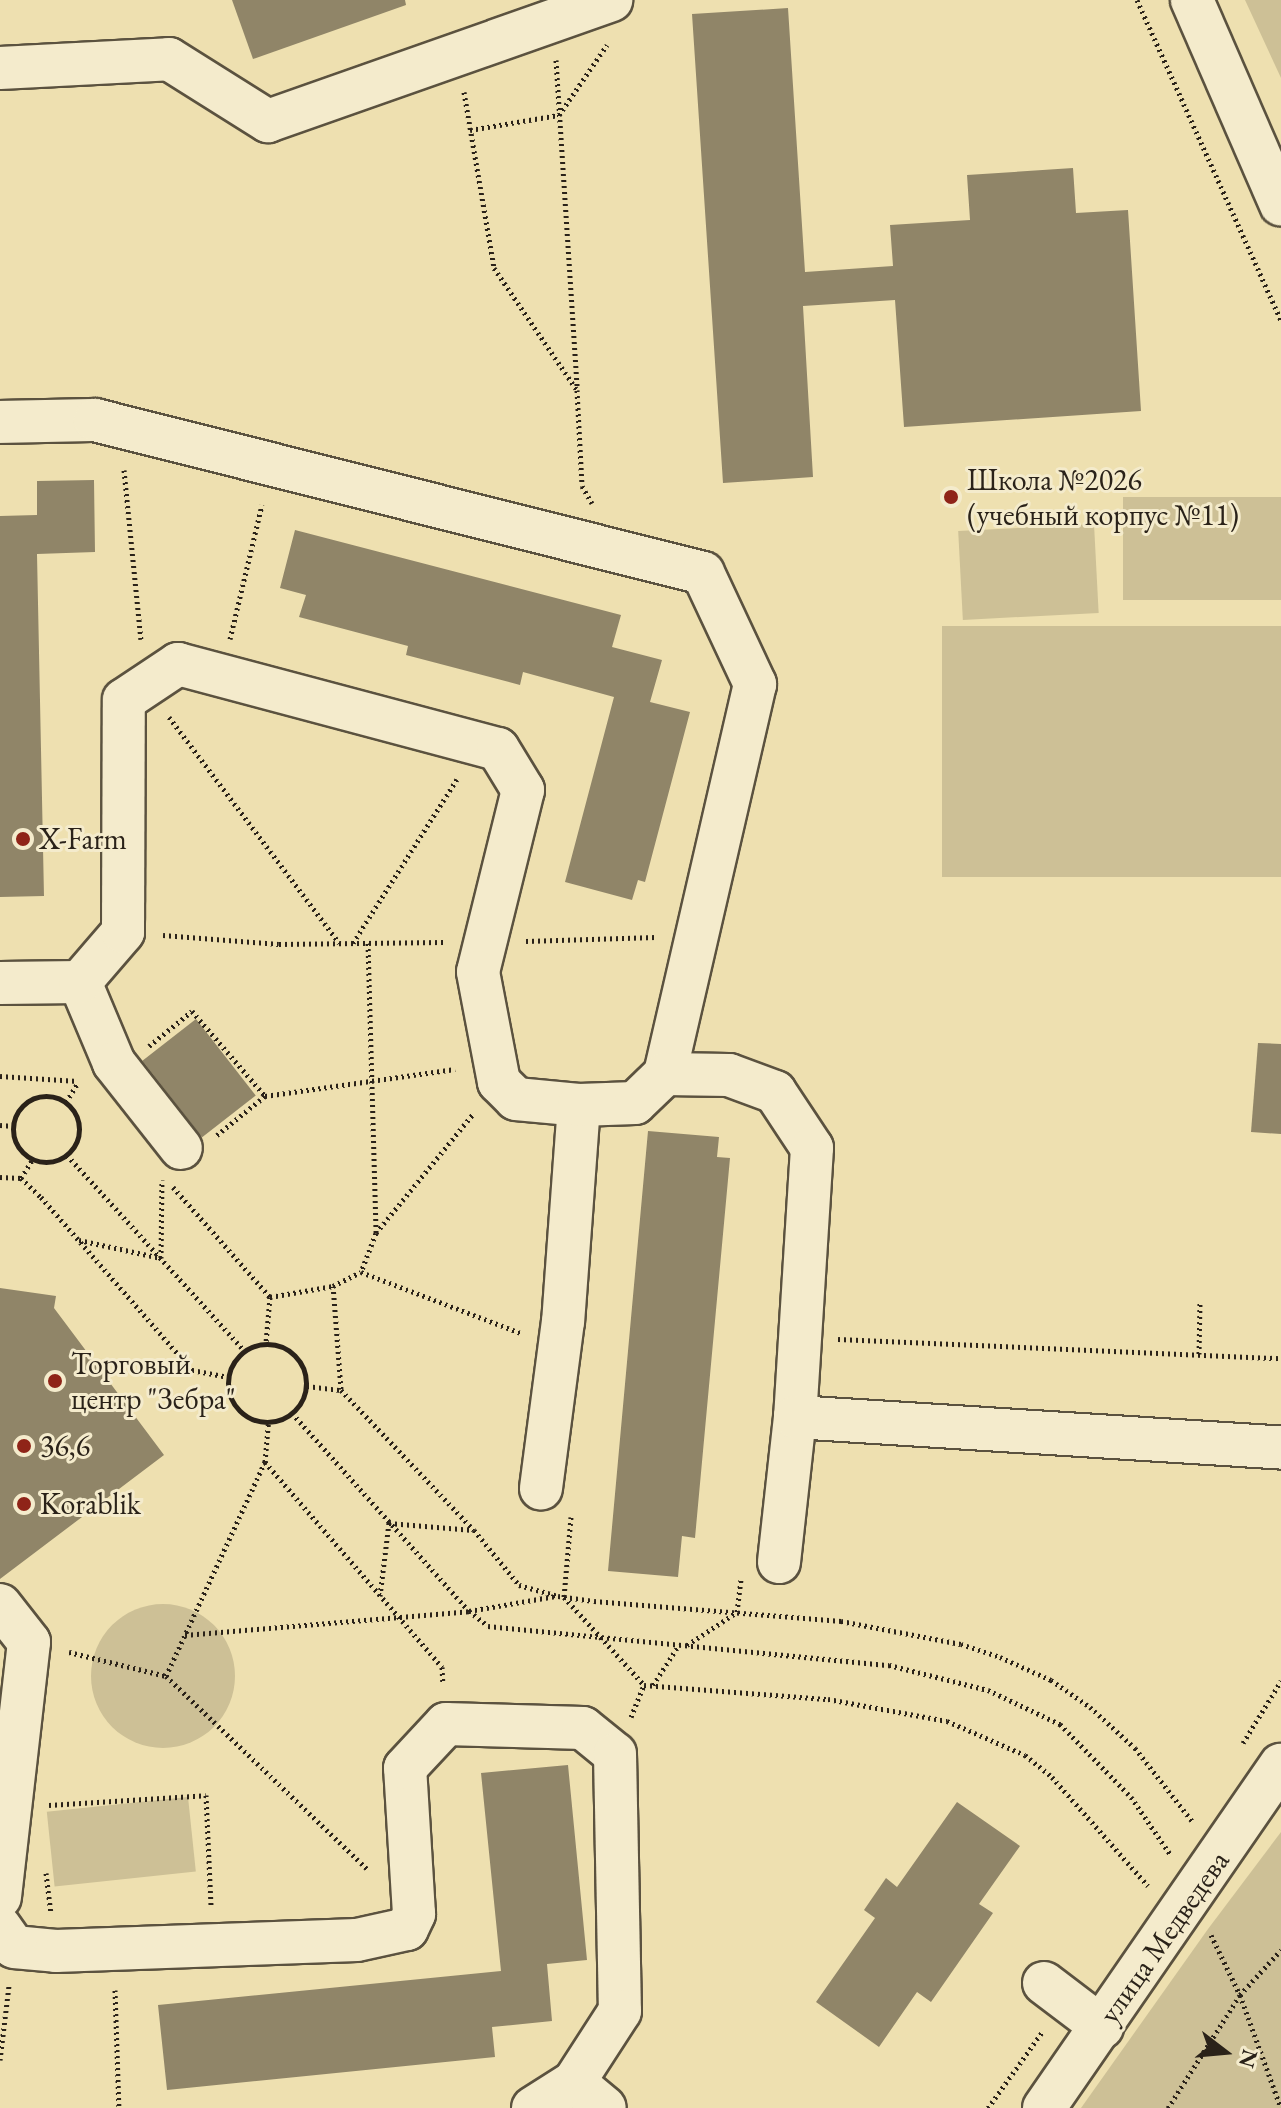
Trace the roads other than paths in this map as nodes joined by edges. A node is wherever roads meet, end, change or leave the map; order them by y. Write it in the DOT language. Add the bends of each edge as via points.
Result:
graph roads {
  1 [pos="1192,0"];
  2 [pos="611,19"];
  3 [pos="0,68"];
  4 [pos="1281,205"];
  5 [pos="0,422"];
  6 [pos="80,982"];
  7 [pos="0,983"];
  8 [pos="665,1074"];
  9 [pos="579,1105"];
  10 [pos="181,1148"];
  11 [pos="795,1417"];
  12 [pos="1281,1448"];
  13 [pos="541,1489"];
  14 [pos="779,1562"];
  15 [pos="0,1605"];
  16 [pos="1281,1765"];
  17 [pos="0,1897"];
  18 [pos="7,1937"];
  19 [pos="1044,1983"];
  20 [pos="1102,2027"];
  21 [pos="589,2095"];
  22 [pos="533,2108"];
  23 [pos="1044,2108"];
  1 -- 4 [label="street"];
  2 -- 3 [label="street" via="553,22 268,121 169,59"];
  5 -- 8 [label="street" via="95,420 703,573 755,684"];
  6 -- 7 [label="street"];
  6 -- 9 [label="street" via="123,932 124,700 178,664 498,749 523,790 478,972 497,1073 516,1099"];
  6 -- 10 [label="street" via="95,1081"];
  8 -- 9 [label="street" via="635,1103"];
  8 -- 11 [label="street" via="729,1075 775,1092 812,1148"];
  9 -- 13 [label="street"];
  11 -- 12 [label="street"];
  11 -- 14 [label="street"];
  15 -- 17 [label="street" via="29,1642"];
  16 -- 20 [label="street, улица Медведева"];
  18 -- 21 [label="street" via="56,1951 357,1940 407,1929 414,1914 405,1768 446,1724 583,1728 615,1754 620,2011"];
  19 -- 20 [label="street"];
  20 -- 23 [label="street, улица Медведева"];
  21 -- 22 [label="street"];
}
